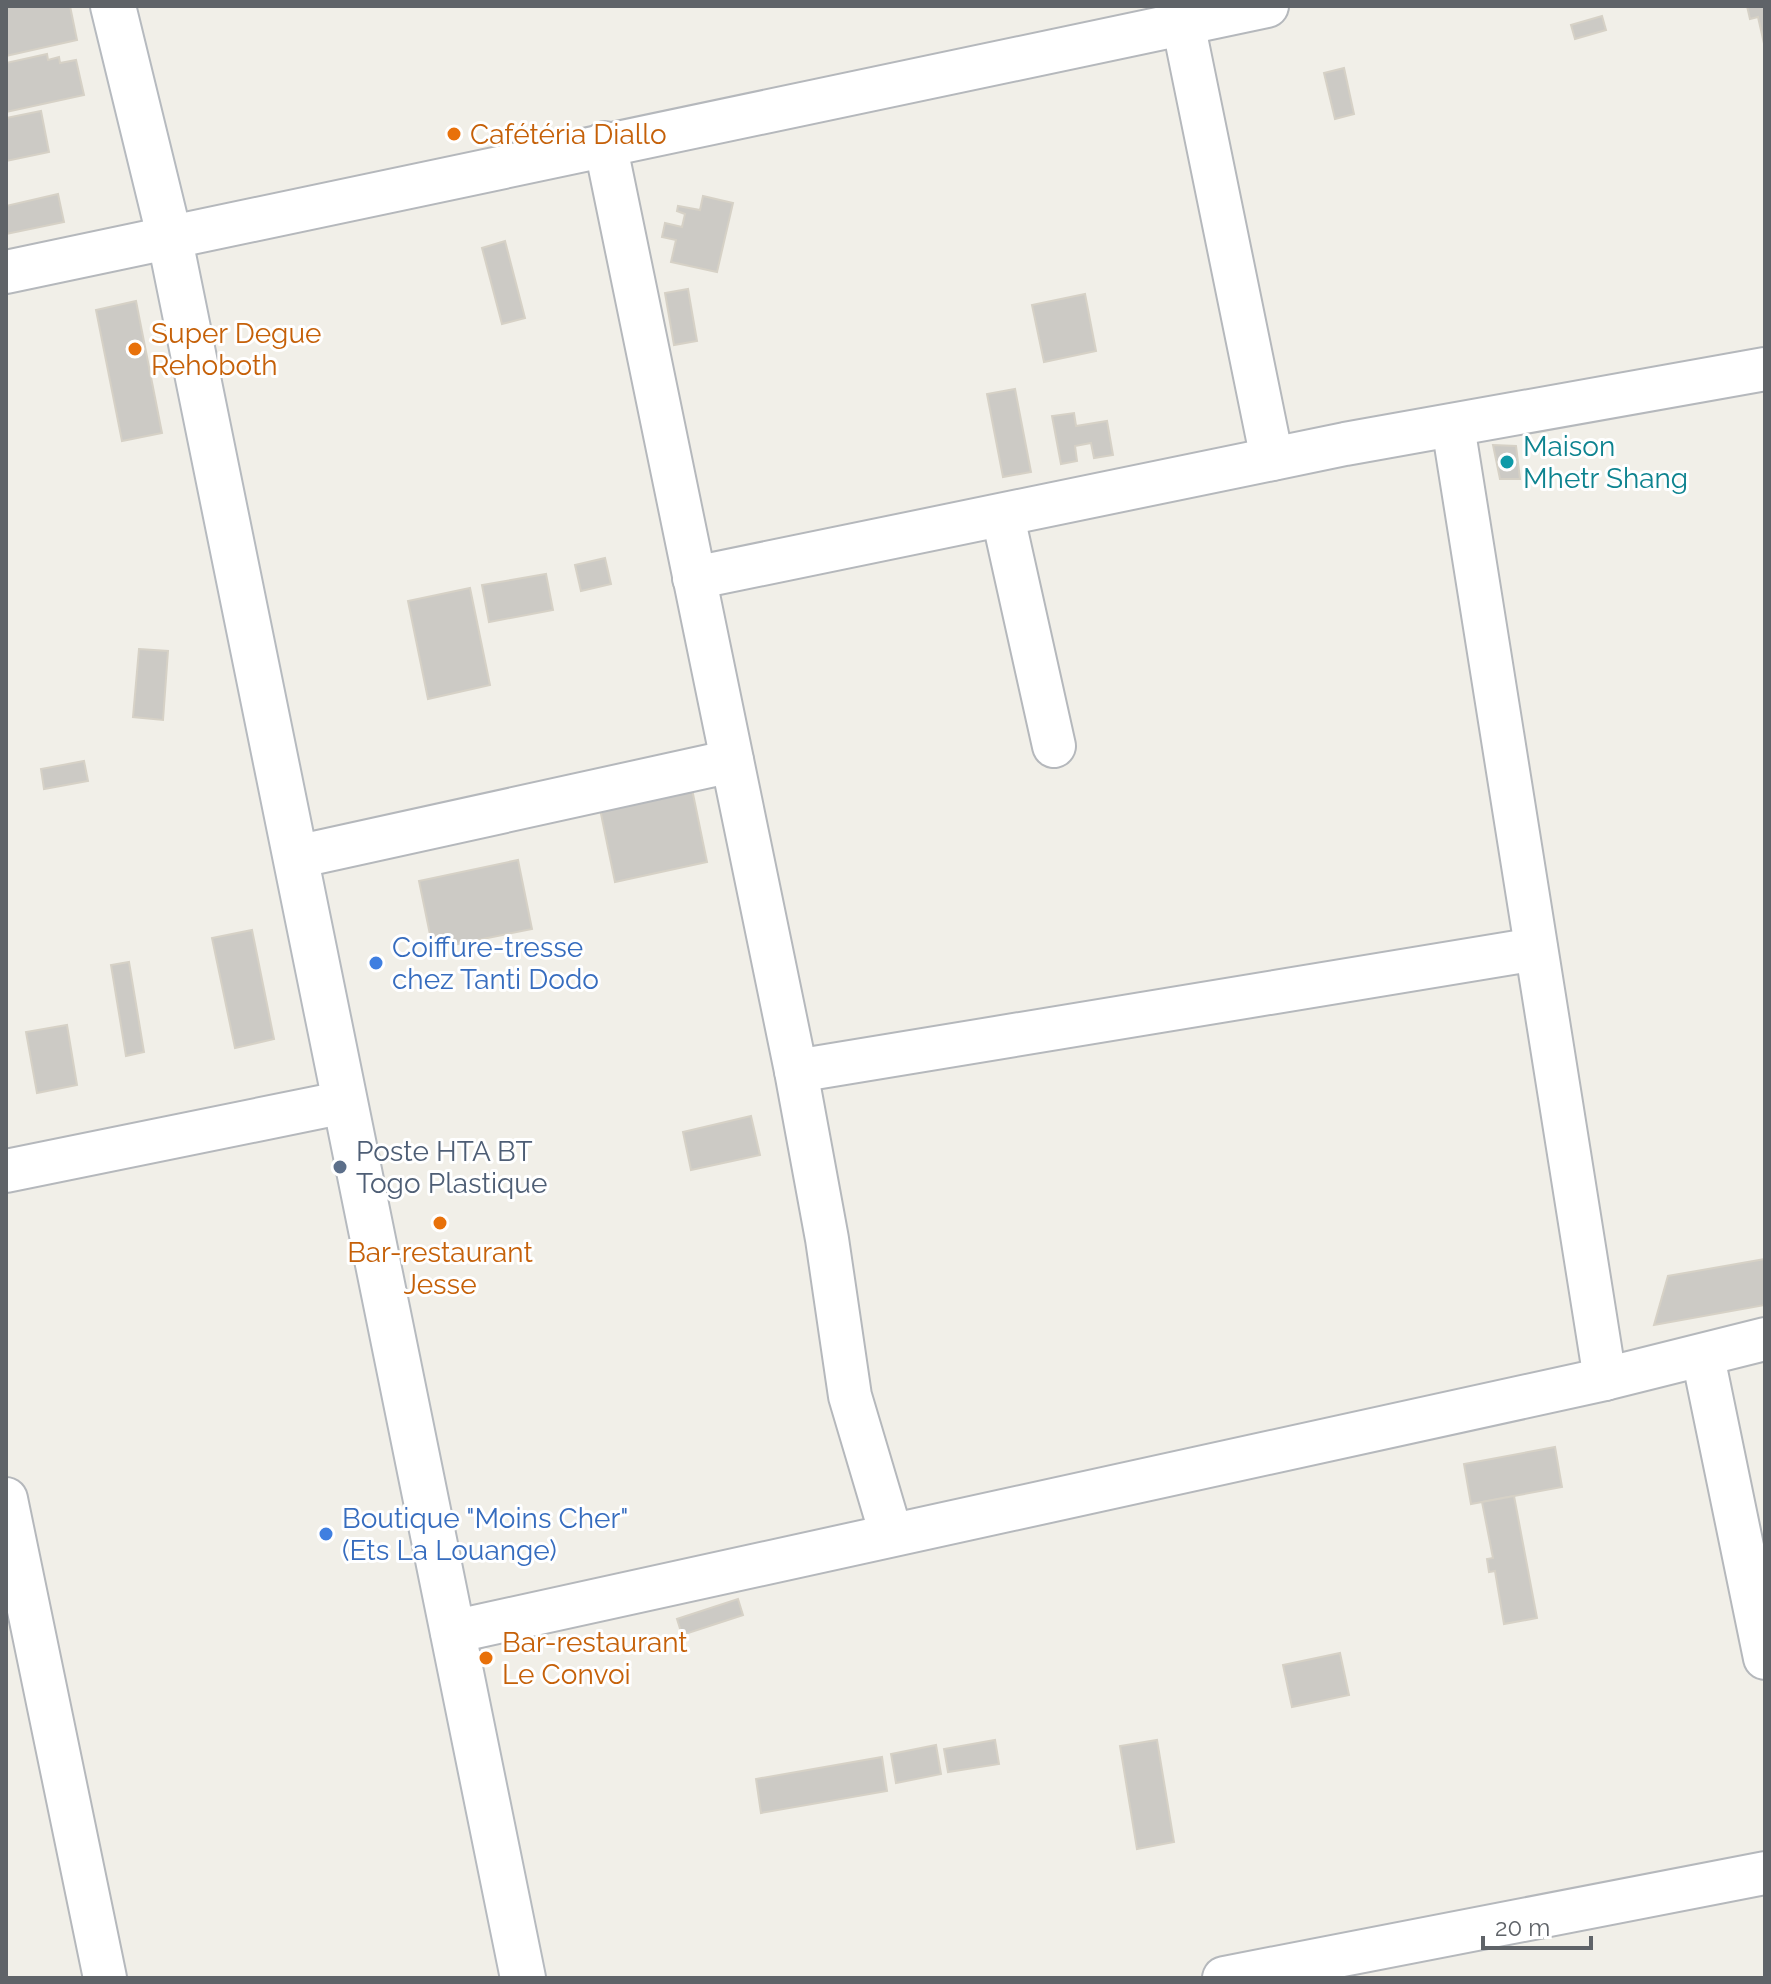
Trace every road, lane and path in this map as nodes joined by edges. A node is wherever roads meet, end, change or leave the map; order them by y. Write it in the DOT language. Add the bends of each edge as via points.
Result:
graph roads {
  1 [pos="113,6"];
  2 [pos="1267,6"];
  3 [pos="1183,23"];
  4 [pos="605,143"];
  5 [pos="169,235"];
  6 [pos="6,272"];
  7 [pos="1765,369"];
  8 [pos="1453,426"];
  9 [pos="1272,459"];
  10 [pos="1003,517"];
  11 [pos="694,578"];
  12 [pos="1054,746"];
  13 [pos="732,761"];
  14 [pos="296,857"];
  15 [pos="1536,949"];
  16 [pos="796,1071"];
  17 [pos="345,1102"];
  18 [pos="6,1171"];
  19 [pos="1765,1339"];
  20 [pos="1703,1357"];
  21 [pos="1605,1379"];
  22 [pos="6,1499"];
  23 [pos="891,1534"];
  24 [pos="16,1586"];
  25 [pos="452,1632"];
  26 [pos="1765,1658"];
  27 [pos="1765,1873"];
  28 [pos="105,1978"];
  29 [pos="523,1978"];
  30 [pos="1224,1978"];
  1 -- 5 [label="street"];
  2 -- 3 [label="street"];
  3 -- 4 [label="street"];
  3 -- 9 [label="street"];
  4 -- 5 [label="street"];
  4 -- 11 [label="street"];
  5 -- 6 [label="street"];
  5 -- 14 [label="street"];
  7 -- 8 [label="street"];
  8 -- 9 [label="street"];
  8 -- 15 [label="street"];
  9 -- 10 [label="street"];
  10 -- 11 [label="street"];
  10 -- 12 [label="street"];
  11 -- 13 [label="street"];
  13 -- 14 [label="street"];
  13 -- 16 [label="street"];
  14 -- 17 [label="street"];
  15 -- 16 [label="street"];
  15 -- 21 [label="street"];
  16 -- 23 [label="street" via="850,1396"];
  17 -- 18 [label="street"];
  17 -- 25 [label="street"];
  19 -- 20 [label="street"];
  20 -- 21 [label="street"];
  20 -- 26 [label="street"];
  21 -- 23 [label="street"];
  22 -- 24 [label="street"];
  23 -- 25 [label="street"];
  24 -- 28 [label="street"];
  25 -- 29 [label="street"];
  27 -- 30 [label="street"];
}
